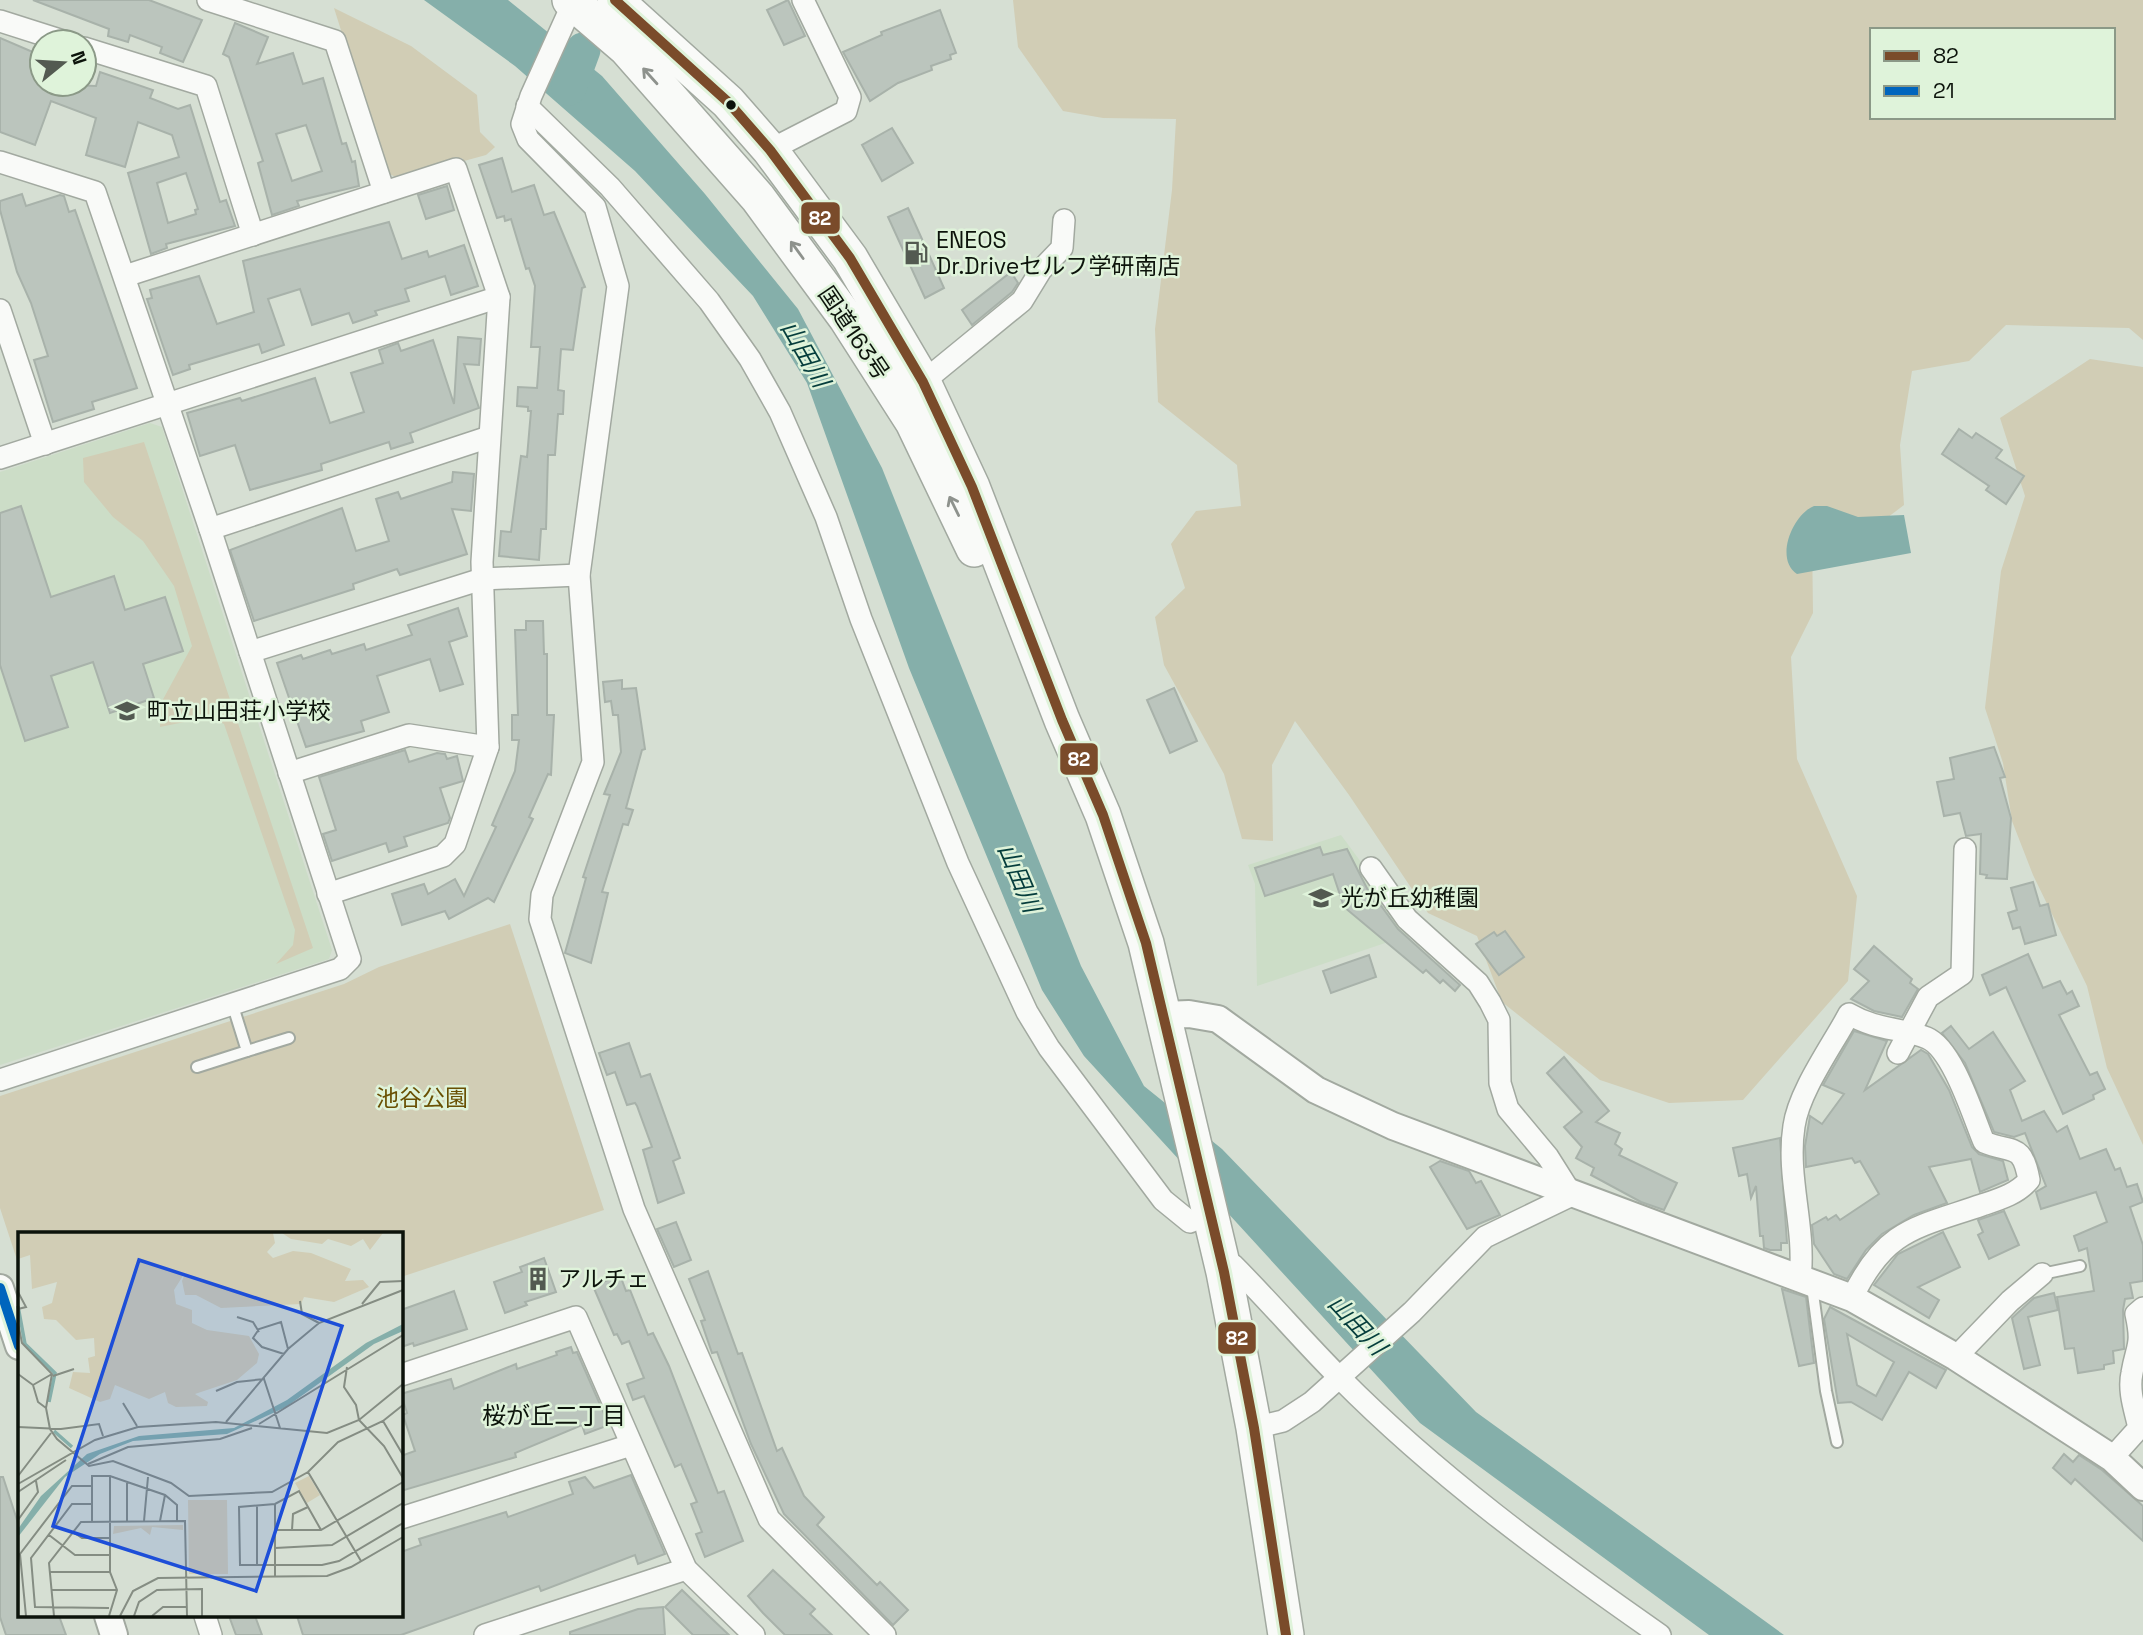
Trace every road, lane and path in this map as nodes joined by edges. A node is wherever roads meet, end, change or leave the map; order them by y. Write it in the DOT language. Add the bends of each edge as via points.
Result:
graph roads {
  1 [pos="208,0"];
  2 [pos="615,0"];
  3 [pos="803,0"];
  4 [pos="570,6"];
  5 [pos="0,21"];
  6 [pos="28,30"];
  7 [pos="98,52"];
  8 [pos="529,101"];
  9 [pos="770,150"];
  10 [pos="0,162"];
  11 [pos="384,192"];
  12 [pos="1064,220"];
  13 [pos="253,235"];
  14 [pos="125,276"];
  15 [pos="499,297"];
  16 [pos="0,310"];
  17 [pos="923,382"];
  18 [pos="168,403"];
  19 [pos="489,437"];
  20 [pos="45,444"];
  21 [pos="0,458"];
  22 [pos="210,529"];
  23 [pos="579,575"];
  24 [pos="482,579"];
  25 [pos="250,652"];
  26 [pos="1062,720"];
  27 [pos="488,747"];
  28 [pos="289,773"];
  29 [pos="1965,849"];
  30 [pos="1371,868"];
  31 [pos="328,894"];
  32 [pos="232,1003"];
  33 [pos="1164,1015"];
  34 [pos="289,1038"];
  35 [pos="1902,1044"];
  36 [pos="247,1051"];
  37 [pos="197,1067"];
  38 [pos="0,1080"];
  39 [pos="1572,1195"];
  40 [pos="1201,1228"];
  41 [pos="1233,1265"];
  42 [pos="2080,1266"];
  43 [pos="2042,1274"];
  44 [pos="1806,1281"];
  45 [pos="0,1288"];
  46 [pos="1852,1298"];
  47 [pos="2143,1308"];
  48 [pos="18,1343"];
  49 [pos="1956,1357"];
  50 [pos="1343,1374"];
  51 [pos="402,1375"];
  52 [pos="1254,1427"];
  53 [pos="1837,1442"];
  54 [pos="631,1445"];
  55 [pos="2112,1458"];
  56 [pos="2143,1487"];
  57 [pos="402,1518"];
  58 [pos="686,1569"];
  59 [pos="109,1618"];
  60 [pos="206,1618"];
  61 [pos="491,1634"];
  62 [pos="114,1635"];
  63 [pos="211,1635"];
  64 [pos="754,1635"];
  65 [pos="886,1635"];
  66 [pos="1286,1635"];
  67 [pos="1660,1635"];
  1 -- 11 [label="street" via="335,41"];
  2 -- 9 [label="highway, 国道163号" via="692,67"];
  3 -- 9 [label="street" via="850,97 846,111"];
  4 -- 8 [label="street"];
  26 -- 4 [label="highway, 国道163号, one-way" via="1030,664 913,422 848,319 758,198 626,48"];
  5 -- 6 [label="street"];
  7 -- 13 [label="street" via="206,86"];
  8 -- 23 [label="street" via="522,124 528,139 595,207 618,286"];
  8 -- 40 [label="street" via="709,301 750,359 780,412 826,517 861,620 953,850 1036,1029 1163,1200"];
  9 -- 17 [label="highway, 国道163号" via="850,258"];
  10 -- 14 [label="street" via="95,192"];
  11 -- 13 [label="street"];
  11 -- 15 [label="street" via="456,169"];
  12 -- 17 [label="street" via="1062,248 1041,270 1022,301"];
  13 -- 14 [label="street"];
  14 -- 18 [label="street"];
  15 -- 18 [label="street"];
  15 -- 19 [label="street"];
  16 -- 20 [label="street"];
  17 -- 26 [label="highway, 国道163号" via="972,486"];
  18 -- 20 [label="street"];
  18 -- 22 [label="street"];
  19 -- 22 [label="street"];
  19 -- 24 [label="street"];
  20 -- 21 [label="street"];
  22 -- 25 [label="street"];
  23 -- 24 [label="street"];
  23 -- 65 [label="street" via="593,762 542,895 540,919 634,1209 769,1519"];
  24 -- 25 [label="street"];
  24 -- 27 [label="street"];
  25 -- 28 [label="street"];
  26 -- 33 [label="highway, 国道163号" via="1127,879"];
  27 -- 28 [label="street" via="409,735"];
  27 -- 31 [label="street" via="455,844 443,856"];
  28 -- 31 [label="street"];
  29 -- 35 [label="street" via="1962,974 1928,997"];
  30 -- 39 [label="street" via="1407,919 1478,983 1490,1002 1499,1020 1500,1083 1508,1109"];
  31 -- 32 [label="street" via="349,954 346,966"];
  32 -- 36 [label="lane"];
  32 -- 38 [label="street"];
  33 -- 39 [label="street" via="1218,1019 1316,1090 1393,1126"];
  33 -- 40 [label="highway, 国道163号"];
  34 -- 36 [label="lane"];
  35 -- 44 [label="street" via="1849,1014 1802,1101 1794,1126 1794,1186"];
  35 -- 46 [label="street" via="1927,1038 1947,1056 1984,1142 2020,1152 2029,1180 2010,1195 1901,1235 1868,1266"];
  36 -- 37 [label="lane"];
  39 -- 44 [label="street" via="1602,1202"];
  39 -- 50 [label="street" via="1485,1237"];
  40 -- 52 [label="highway, 国道163号" via="1224,1272"];
  41 -- 50 [label="street"];
  42 -- 43 [label="lane"];
  43 -- 49 [label="street"];
  44 -- 46 [label="street"];
  44 -- 53 [label="lane"];
  45 -- 48 [label="street"];
  46 -- 49 [label="street"];
  47 -- 55 [label="street" via="2136,1314 2140,1347 2131,1374 2139,1427"];
  49 -- 55 [label="street"];
  50 -- 52 [label="street" via="1283,1421"];
  50 -- 67 [label="street" via="1442,1470 1554,1562"];
  51 -- 54 [label="street" via="576,1317"];
  52 -- 66 [label="highway, 国道163号"];
  54 -- 57 [label="street"];
  54 -- 58 [label="street"];
  55 -- 56 [label="street"];
  58 -- 61 [label="street"];
  58 -- 64 [label="street"];
  59 -- 62 [label="street"];
  60 -- 63 [label="street"];
}
